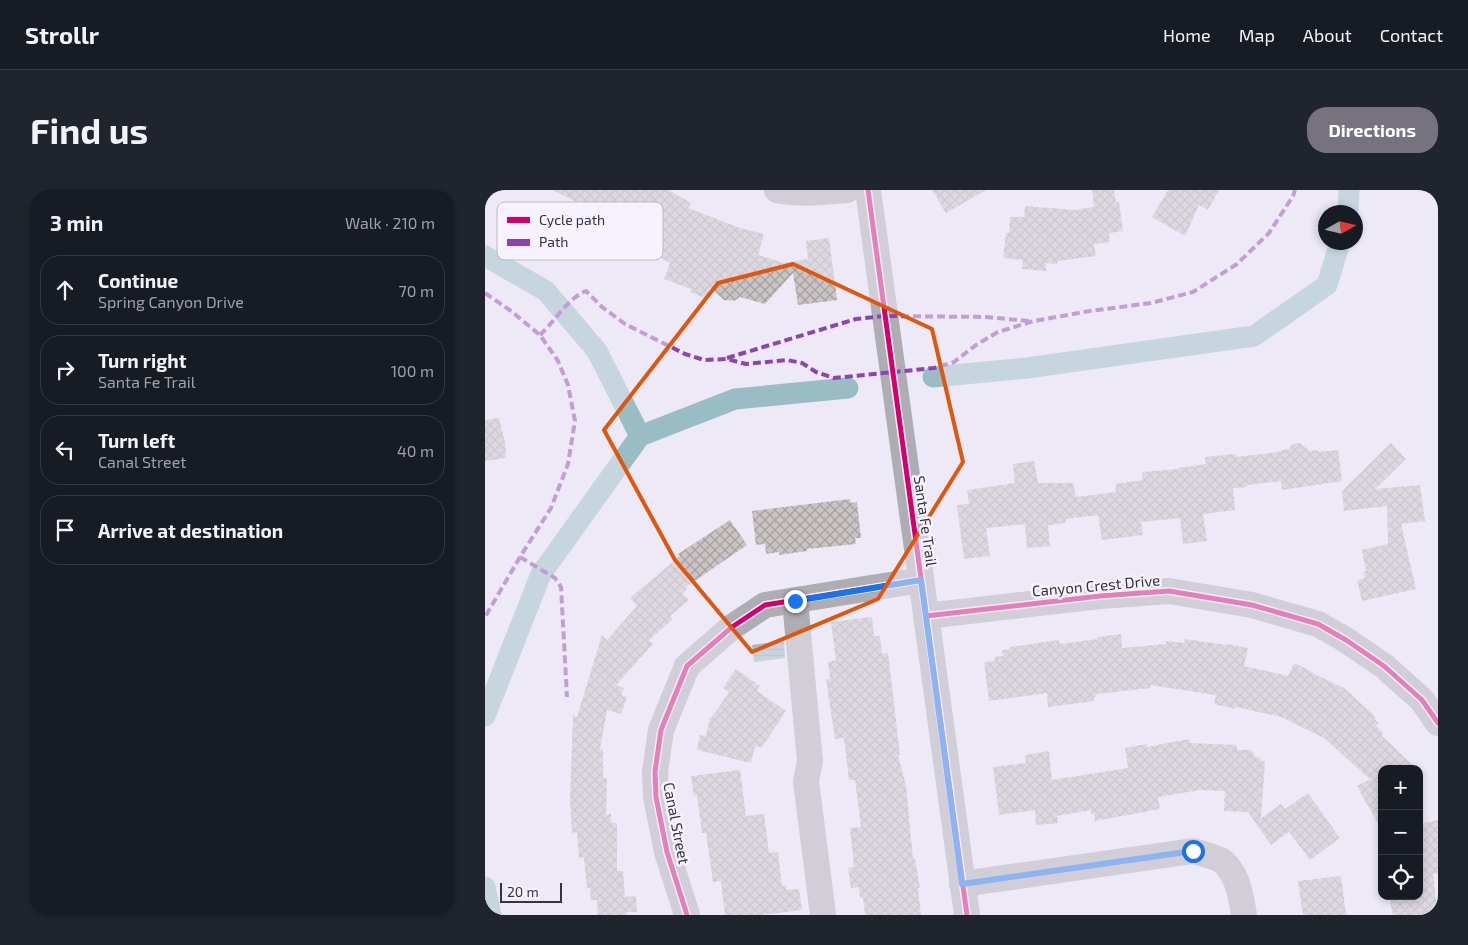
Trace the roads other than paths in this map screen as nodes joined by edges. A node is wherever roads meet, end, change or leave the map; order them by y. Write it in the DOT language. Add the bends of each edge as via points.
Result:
graph roads {
  1 [pos="777,190"];
  2 [pos="847,190"];
  3 [pos="868,190"];
  4 [pos="921,580"];
  5 [pos="795,601"];
  6 [pos="926,616"];
  7 [pos="1438,723"];
  8 [pos="962,884"];
  9 [pos="687,915"];
  10 [pos="823,915"];
  11 [pos="967,915"];
  12 [pos="1244,915"];
  1 -- 2 [label="street" via="817,193"];
  3 -- 4 [label="street, Santa Fe Trail"];
  4 -- 5 [label="street, Canal Street"];
  4 -- 6 [label="street, Santa Fe Trail"];
  5 -- 9 [label="street, Canal Street" via="765,606 733,627 687,666 661,730 655,772 656,797 667,852"];
  5 -- 10 [label="street" via="810,761 806,781"];
  6 -- 7 [label="street, Canyon Crest Drive" via="1169,591 1252,605 1318,624 1346,640 1384,666 1422,700"];
  6 -- 8 [label="street, Santa Fe Trail"];
  8 -- 11 [label="street, Santa Fe Trail"];
  8 -- 12 [label="street" via="1193,851 1222,860 1235,878"];
}
